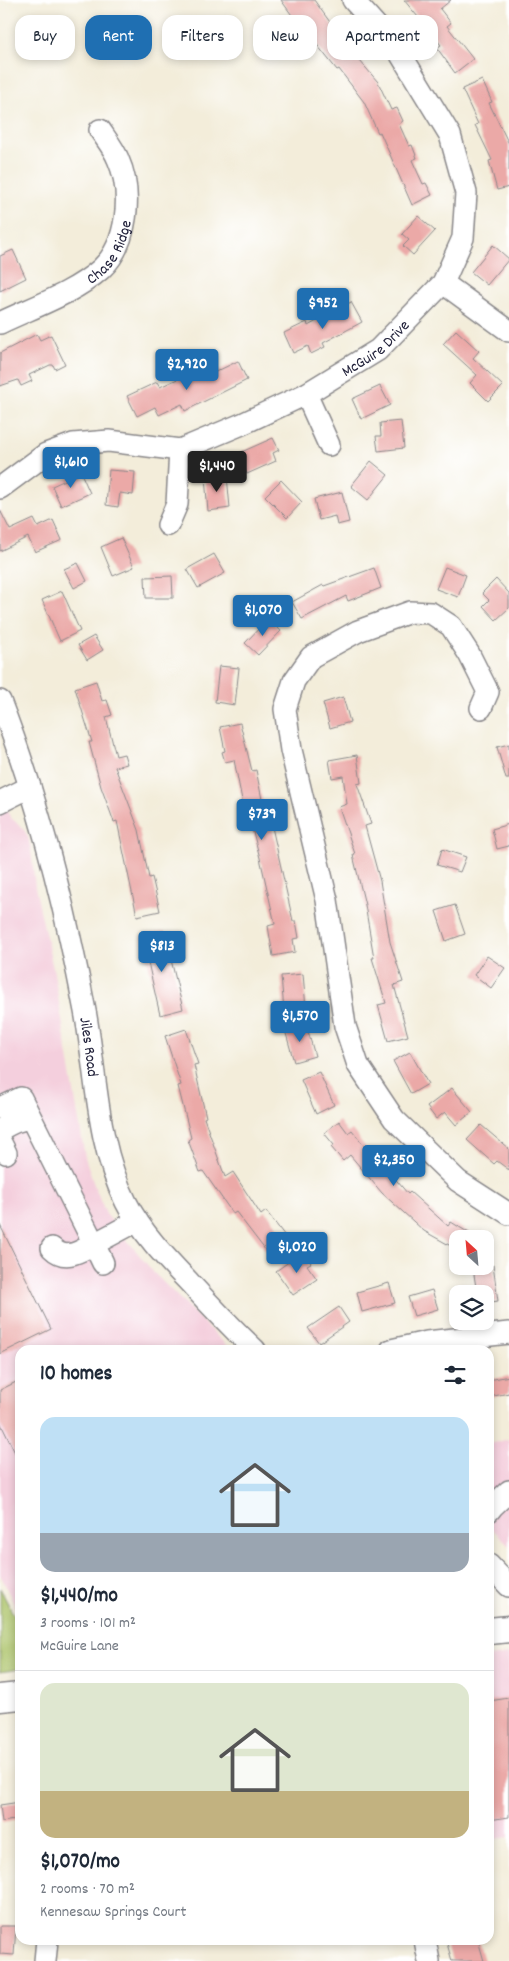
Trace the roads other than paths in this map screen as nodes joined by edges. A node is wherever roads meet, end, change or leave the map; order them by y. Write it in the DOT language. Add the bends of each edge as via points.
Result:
graph roads {
  1 [pos="353,0"];
  2 [pos="100,130"];
  3 [pos="443,283"];
  4 [pos="0,323"];
  5 [pos="509,331"];
  6 [pos="306,394"];
  7 [pos="329,445"];
  8 [pos="180,450"];
  9 [pos="0,488"];
  10 [pos="168,525"];
  11 [pos="0,701"];
  12 [pos="481,708"];
  13 [pos="30,787"];
  14 [pos="0,802"];
  15 [pos="0,1108"];
  16 [pos="32,1119"];
  17 [pos="0,1130"];
  18 [pos="509,1214"];
  19 [pos="137,1221"];
  20 [pos="94,1244"];
  21 [pos="52,1248"];
  22 [pos="103,1263"];
  23 [pos="509,1333"];
  24 [pos="250,1345"];
  25 [pos="413,1345"];
  26 [pos="494,1570"];
  27 [pos="509,1586"];
  28 [pos="509,1629"];
  29 [pos="494,1630"];
  30 [pos="15,1696"];
  31 [pos="0,1698"];
  32 [pos="47,1945"];
  33 [pos="426,1945"];
  34 [pos="45,1961"];
  35 [pos="428,1961"];
  1 -- 3 [label="street, McGuire Drive" via="398,50 450,135 466,193 463,238"];
  2 -- 4 [label="street, Chase Ridge" via="118,159 124,182 126,216 114,254 101,269 66,292"];
  3 -- 5 [label="street"];
  3 -- 6 [label="street, McGuire Drive" via="378,350"];
  6 -- 7 [label="street"];
  6 -- 8 [label="street, McGuire Drive"];
  8 -- 9 [label="street" via="108,441 74,444 46,454"];
  8 -- 10 [label="street" via="177,504"];
  11 -- 13 [label="street, Jiles Road"];
  12 -- 18 [label="street" via="488,692 451,626 431,613 410,612 358,631 312,657 294,682 285,709 291,750 327,900 346,1026 358,1066 394,1119 458,1181"];
  13 -- 14 [label="street"];
  13 -- 19 [label="street, Jiles Road" via="76,963 105,1144 117,1185"];
  15 -- 16 [label="street" via="21,1098"];
  16 -- 17 [label="street" via="12,1122"];
  16 -- 20 [label="street"];
  19 -- 20 [label="street"];
  19 -- 24 [label="street, Jiles Road" via="175,1267"];
  20 -- 21 [label="street" via="68,1255"];
  20 -- 22 [label="street"];
  23 -- 25 [label="street"];
  26 -- 27 [label="street"];
  28 -- 29 [label="main road"];
  30 -- 31 [label="main road"];
  32 -- 34 [label="street"];
  33 -- 35 [label="street"];
}
